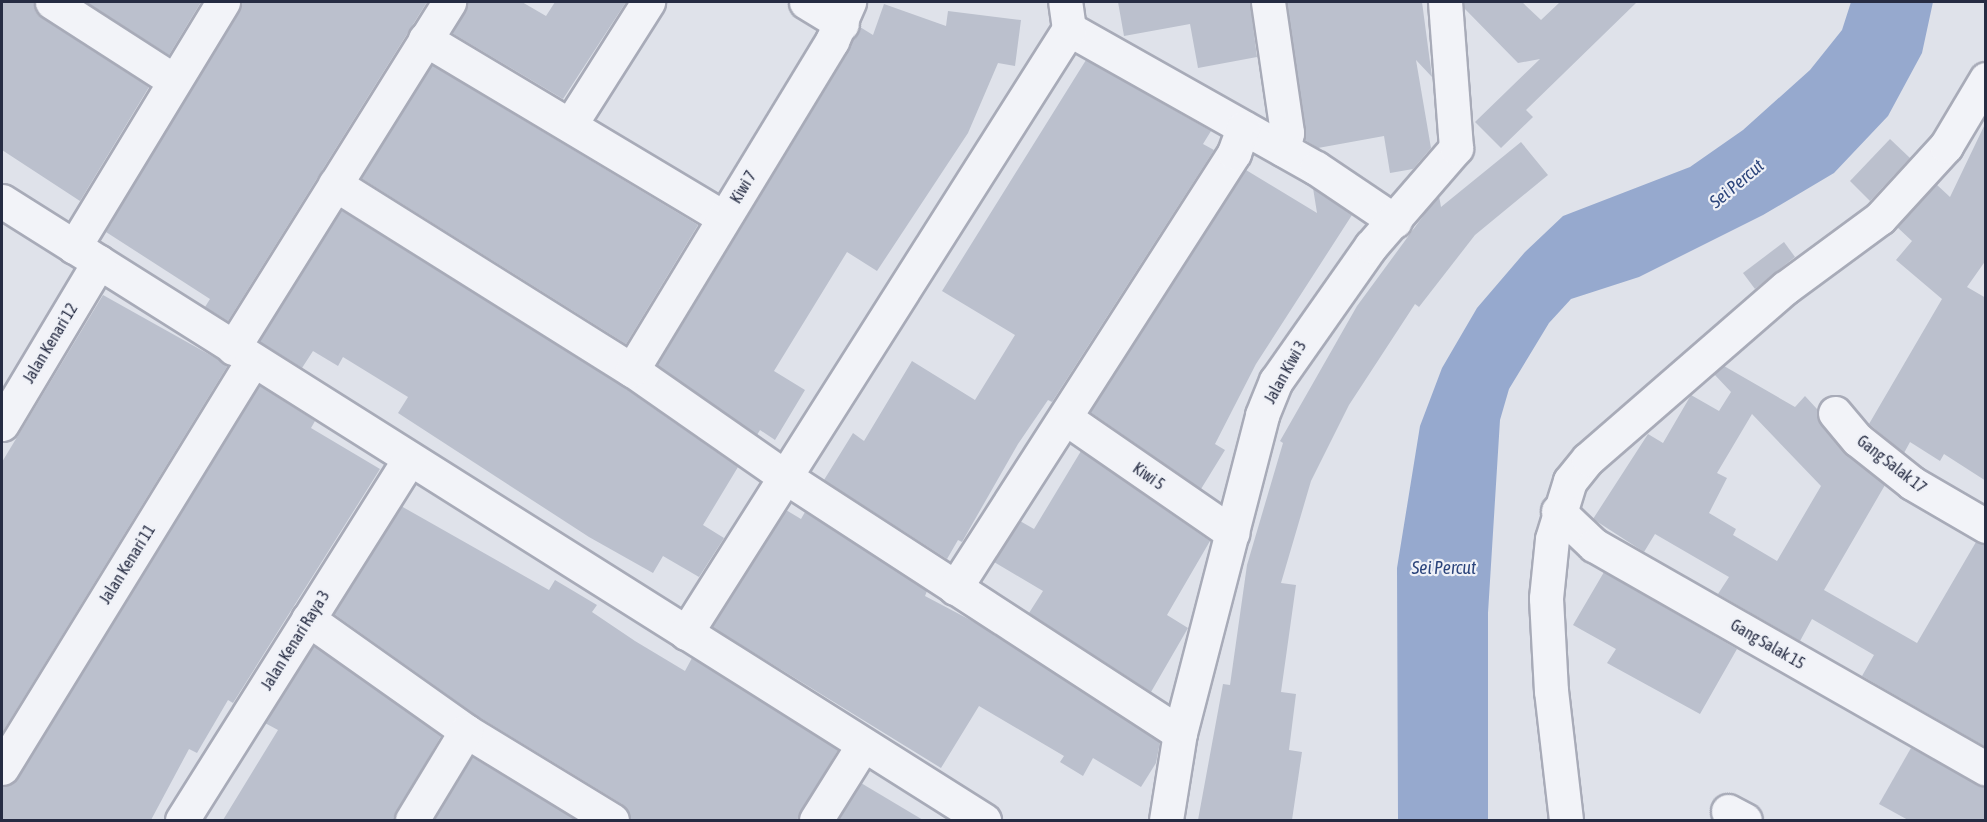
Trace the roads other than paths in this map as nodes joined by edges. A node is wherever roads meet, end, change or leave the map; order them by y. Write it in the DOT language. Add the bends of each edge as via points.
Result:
graph roads {
  1 [pos="52,2"];
  2 [pos="223,2"];
  3 [pos="449,2"];
  4 [pos="648,2"];
  5 [pos="806,2"];
  6 [pos="1268,2"];
  7 [pos="1445,2"];
  8 [pos="845,13"];
  9 [pos="1067,15"];
  10 [pos="426,39"];
  11 [pos="1986,79"];
  12 [pos="173,80"];
  13 [pos="570,125"];
  14 [pos="1243,128"];
  15 [pos="1283,150"];
  16 [pos="335,184"];
  17 [pos="2,201"];
  18 [pos="724,218"];
  19 [pos="1395,221"];
  20 [pos="86,255"];
  21 [pos="243,354"];
  22 [pos="632,370"];
  23 [pos="1834,413"];
  24 [pos="1067,419"];
  25 [pos="2,424"];
  26 [pos="409,459"];
  27 [pos="784,476"];
  28 [pos="1558,511"];
  29 [pos="1986,526"];
  30 [pos="1232,533"];
  31 [pos="955,588"];
  32 [pos="308,619"];
  33 [pos="686,633"];
  34 [pos="466,732"];
  35 [pos="1179,733"];
  36 [pos="863,745"];
  37 [pos="2,768"];
  38 [pos="1986,769"];
  39 [pos="182,820"];
  40 [pos="412,820"];
  41 [pos="612,820"];
  42 [pos="816,820"];
  43 [pos="984,820"];
  44 [pos="1166,820"];
  45 [pos="1566,820"];
  1 -- 12 [label="street"];
  2 -- 12 [label="street, Jalan Kenari 12"];
  3 -- 10 [label="street, Jalan Kenari 11"];
  4 -- 13 [label="street"];
  5 -- 8 [label="street"];
  6 -- 15 [label="street" via="1287,133"];
  7 -- 19 [label="street, Jalan Kiwi 3" via="1456,148"];
  8 -- 18 [label="street, Kiwi 7"];
  9 -- 14 [label="street"];
  9 -- 27 [label="street"];
  10 -- 13 [label="street"];
  10 -- 16 [label="street, Jalan Kenari 11"];
  11 -- 28 [label="street" via="1946,146 1919,179 1880,218 1785,288 1588,459 1570,481"];
  12 -- 20 [label="street, Jalan Kenari 12"];
  13 -- 18 [label="street"];
  14 -- 15 [label="street"];
  14 -- 24 [label="street" via="1234,153"];
  15 -- 19 [label="street"];
  16 -- 21 [label="street, Jalan Kenari 11"];
  16 -- 22 [label="street"];
  17 -- 20 [label="street"];
  18 -- 22 [label="street, Kiwi 7"];
  19 -- 30 [label="street, Jalan Kiwi 3" via="1350,274 1276,381 1262,415"];
  20 -- 21 [label="street"];
  20 -- 25 [label="street, Jalan Kenari 12"];
  21 -- 26 [label="street"];
  21 -- 37 [label="street, Jalan Kenari 11"];
  22 -- 27 [label="street"];
  23 -- 29 [label="street, Gang Salak 17" via="1858,440 1912,483"];
  24 -- 30 [label="street, Kiwi 5"];
  24 -- 31 [label="street"];
  26 -- 32 [label="street, Jalan Kenari Raya 3"];
  26 -- 33 [label="street"];
  27 -- 31 [label="street"];
  27 -- 33 [label="street"];
  28 -- 38 [label="street, Gang Salak 15" via="1594,544"];
  28 -- 45 [label="street" via="1546,598 1551,691"];
  30 -- 35 [label="street, Jalan Kiwi 3"];
  31 -- 35 [label="street"];
  32 -- 34 [label="street"];
  32 -- 39 [label="street, Jalan Kenari Raya 3"];
  33 -- 36 [label="street"];
  34 -- 40 [label="street"];
  34 -- 41 [label="street"];
  35 -- 44 [label="street, Jalan Kiwi 3"];
  36 -- 42 [label="street"];
  36 -- 43 [label="street"];
}
